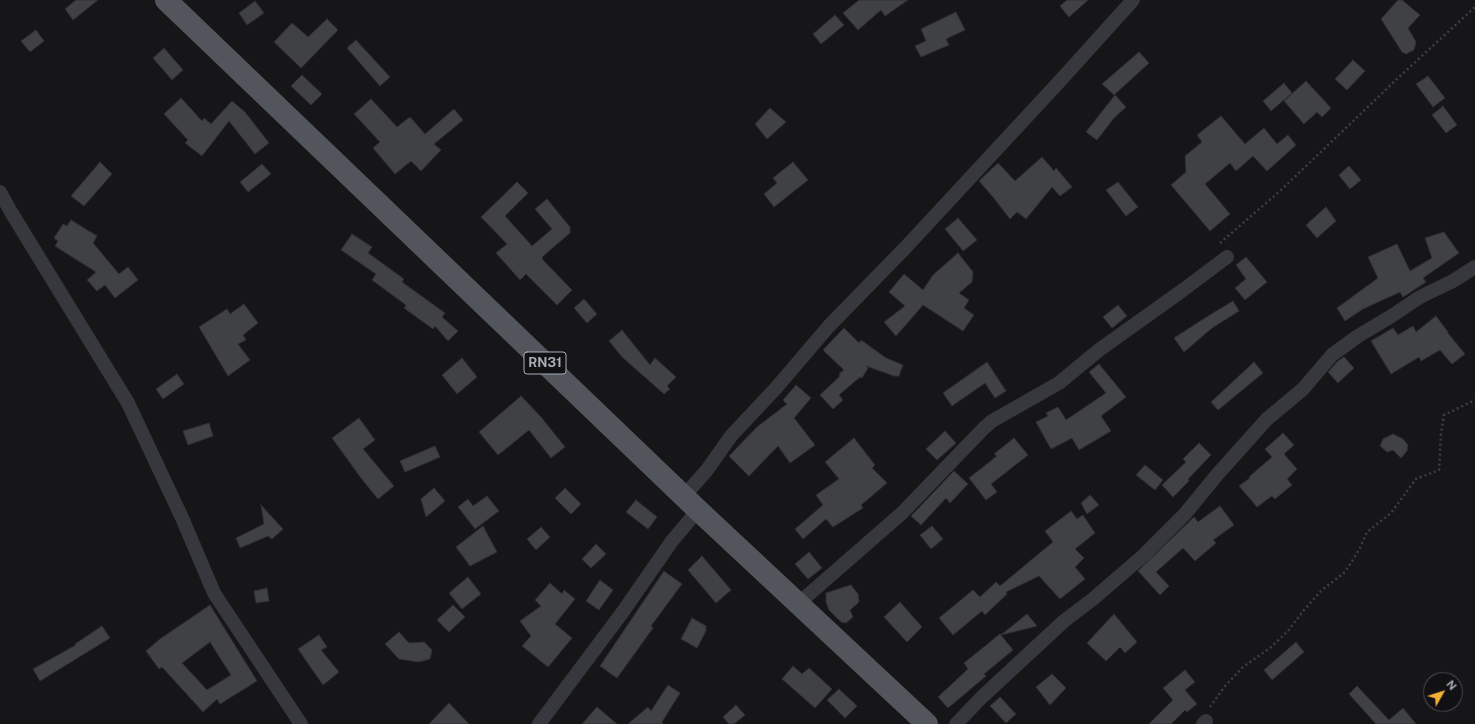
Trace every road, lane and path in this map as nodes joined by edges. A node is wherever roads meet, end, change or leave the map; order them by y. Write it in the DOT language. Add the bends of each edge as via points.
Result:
graph roads {
  1 [pos="166,0"];
  2 [pos="1133,0"];
  3 [pos="1475,7"];
  4 [pos="0,192"];
  5 [pos="1227,257"];
  6 [pos="1475,267"];
  7 [pos="1475,400"];
  8 [pos="691,503"];
  9 [pos="799,603"];
  10 [pos="1205,723"];
  11 [pos="301,724"];
  12 [pos="538,724"];
  13 [pos="927,724"];
  14 [pos="956,724"];
  1 -- 8 [label="main road, RN31"];
  2 -- 8 [label="street" via="906,247 829,326 731,436 707,470"];
  3 -- 5 [label="path" via="1280,191 1220,243"];
  4 -- 11 [label="street" via="128,403 214,593"];
  5 -- 9 [label="street" via="1099,350 1059,383 988,425 902,513"];
  6 -- 14 [label="street" via="1358,336 1332,355 1304,389 1267,420 1185,514 1144,555 1064,621"];
  7 -- 10 [label="path" via="1444,415 1439,470 1416,479 1391,513 1367,532 1345,572 1322,590 1288,631 1270,648 1243,666 1210,707"];
  8 -- 9 [label="main road, RN31"];
  8 -- 12 [label="street" via="672,541 622,613"];
  9 -- 13 [label="main road, RN31"];
}
